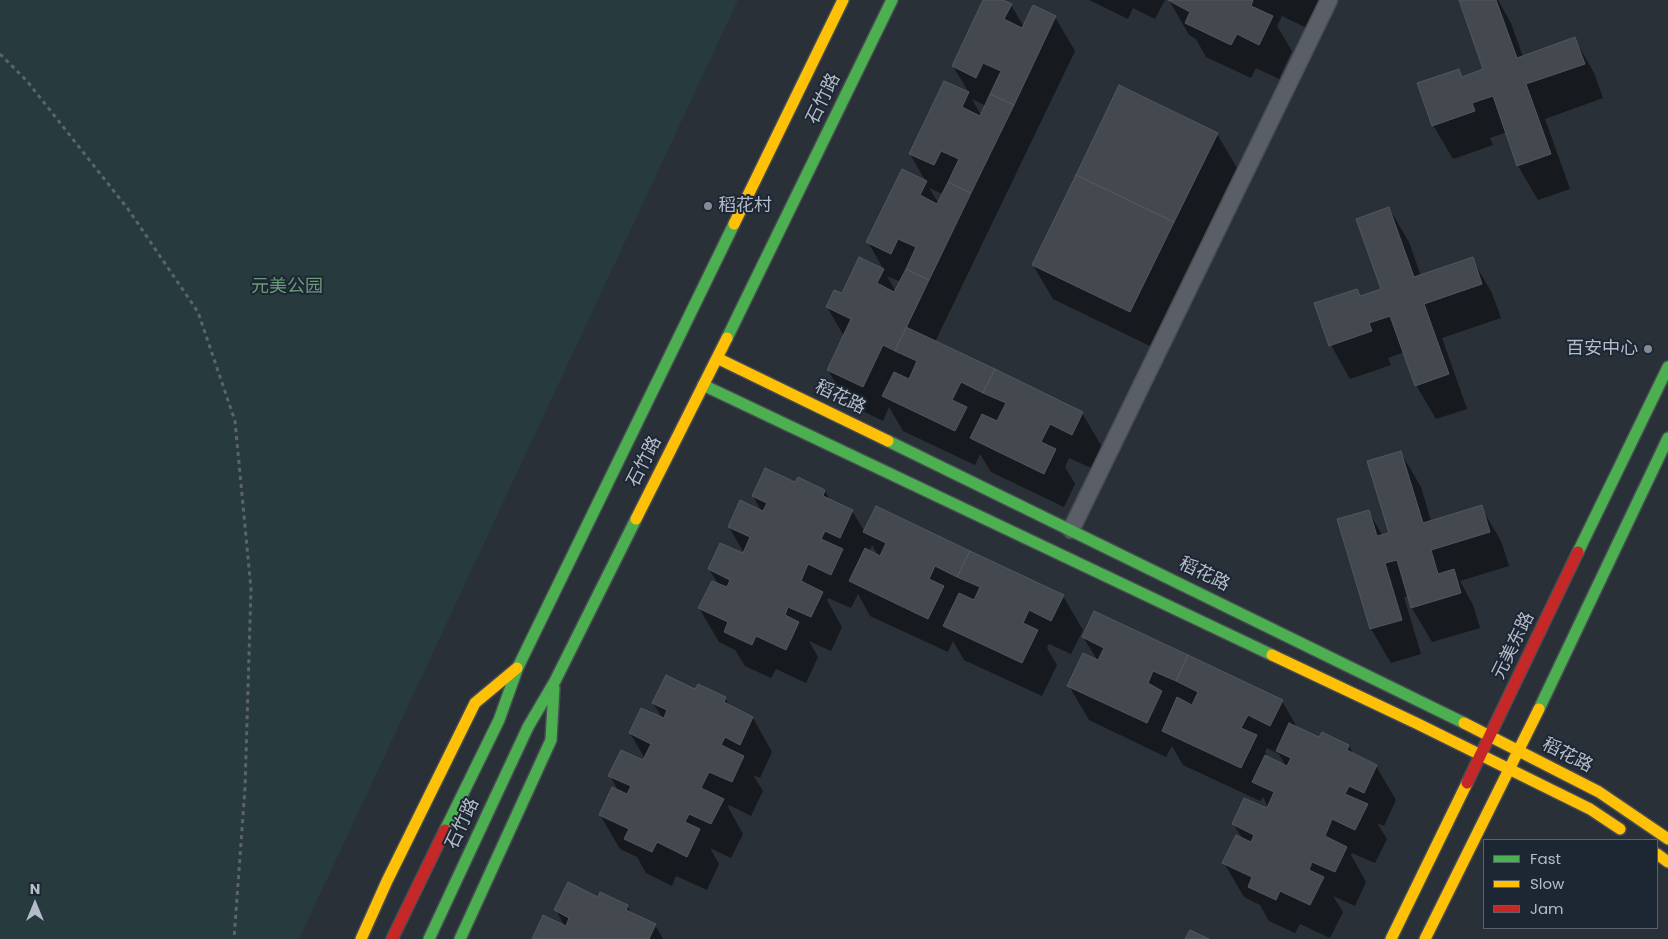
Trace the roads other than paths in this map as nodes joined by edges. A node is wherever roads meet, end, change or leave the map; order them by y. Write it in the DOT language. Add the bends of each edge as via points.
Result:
graph roads {
  1 [pos="843,0"];
  2 [pos="892,0"];
  3 [pos="1329,0"];
  4 [pos="717,358"];
  5 [pos="1668,368"];
  6 [pos="703,385"];
  7 [pos="1668,438"];
  8 [pos="1071,530"];
  9 [pos="518,667"];
  10 [pos="555,681"];
  11 [pos="1490,736"];
  12 [pos="1518,750"];
  13 [pos="1479,754"];
  14 [pos="1509,769"];
  15 [pos="1628,835"];
  16 [pos="1668,839"];
  17 [pos="361,939"];
  18 [pos="392,939"];
  19 [pos="429,939"];
  20 [pos="460,939"];
  21 [pos="1391,939"];
  22 [pos="1425,939"];
  1 -- 9 [label="street, 石竹路"];
  2 -- 4 [label="street, 石竹路"];
  3 -- 8 [label="lane"];
  4 -- 6 [label="street, 石竹路"];
  4 -- 8 [label="street, 稻花路"];
  5 -- 11 [label="street, 元美东路"];
  6 -- 10 [label="street, 石竹路"];
  6 -- 13 [label="street"];
  7 -- 12 [label="street"];
  8 -- 11 [label="street, 稻花路"];
  9 -- 17 [label="street" via="475,703"];
  9 -- 18 [label="street, 石竹路" via="499,720"];
  10 -- 19 [label="street, 石竹路" via="528,727"];
  10 -- 20 [label="street" via="551,740"];
  11 -- 12 [label="street, 稻花路"];
  11 -- 13 [label="street, 元美东路"];
  12 -- 14 [label="street"];
  12 -- 16 [label="street, 稻花路" via="1599,792"];
  13 -- 14 [label="street"];
  13 -- 21 [label="street, 元美东路"];
  14 -- 15 [label="street" via="1590,809"];
  14 -- 22 [label="street"];
}
